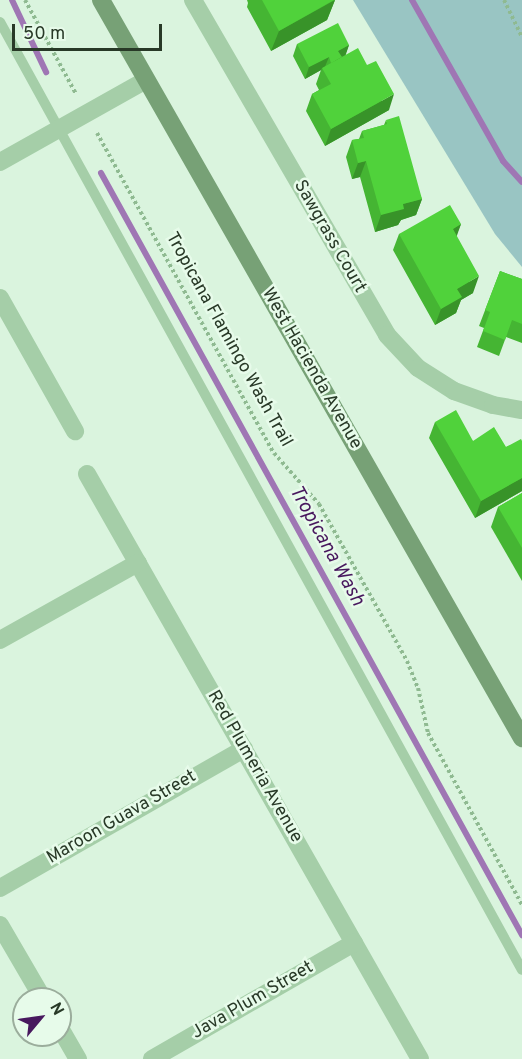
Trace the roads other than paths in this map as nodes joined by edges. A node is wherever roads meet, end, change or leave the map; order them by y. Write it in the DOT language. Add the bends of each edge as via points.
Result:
graph roads {
  1 [pos="101,0"];
  2 [pos="193,0"];
  3 [pos="0,22"];
  4 [pos="146,80"];
  5 [pos="59,129"];
  6 [pos="0,162"];
  7 [pos="0,298"];
  8 [pos="522,410"];
  9 [pos="75,431"];
  10 [pos="87,474"];
  11 [pos="138,563"];
  12 [pos="0,640"];
  13 [pos="522,738"];
  14 [pos="244,749"];
  15 [pos="0,888"];
  16 [pos="0,925"];
  17 [pos="354,943"];
  18 [pos="522,970"];
  19 [pos="36,987"];
  20 [pos="152,1059"];
  21 [pos="420,1059"];
  1 -- 4 [label="main road, West Hacienda Avenue"];
  2 -- 8 [label="street, Sawgrass Court" via="387,335 418,368 454,391"];
  3 -- 5 [label="lane"];
  4 -- 5 [label="street"];
  4 -- 13 [label="main road, West Hacienda Avenue"];
  5 -- 6 [label="street"];
  5 -- 18 [label="lane"];
  7 -- 9 [label="street"];
  10 -- 11 [label="street, Red Plumeria Avenue"];
  11 -- 12 [label="street"];
  11 -- 14 [label="street, Red Plumeria Avenue"];
  14 -- 15 [label="street, Maroon Guava Street"];
  14 -- 17 [label="street, Red Plumeria Avenue"];
  16 -- 19 [label="street"];
  17 -- 20 [label="street, Java Plum Street"];
  17 -- 21 [label="street, Red Plumeria Avenue"];
}
